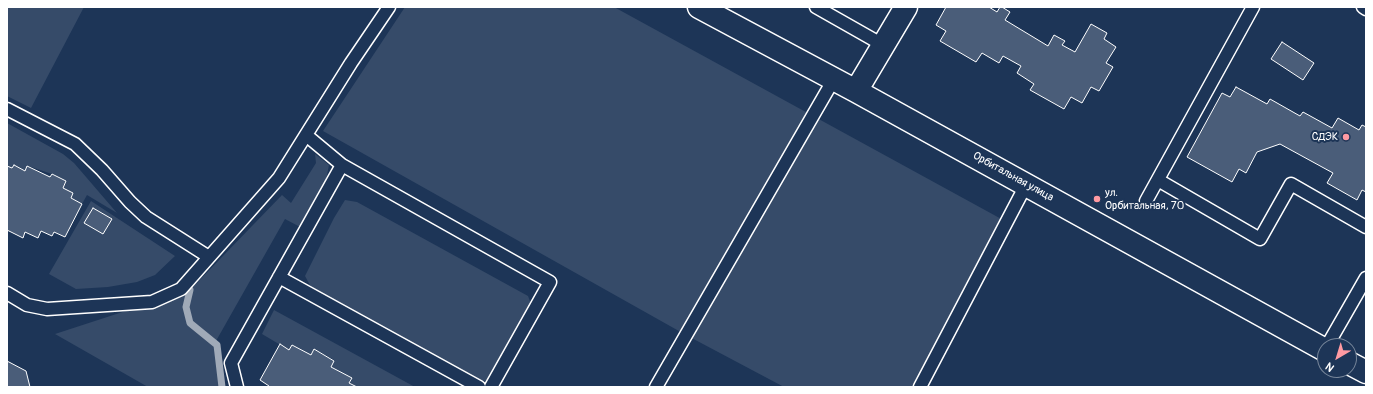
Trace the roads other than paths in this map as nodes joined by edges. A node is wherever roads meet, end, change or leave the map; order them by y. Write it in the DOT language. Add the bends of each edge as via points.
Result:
graph roads {
  1 [pos="389,7"];
  2 [pos="699,7"];
  3 [pos="816,7"];
  4 [pos="906,7"];
  5 [pos="1252,7"];
  6 [pos="1363,7"];
  7 [pos="1366,9"];
  8 [pos="884,45"];
  9 [pos="834,79"];
  10 [pos="856,91"];
  11 [pos="7,109"];
  12 [pos="306,135"];
  13 [pos="342,165"];
  14 [pos="1158,180"];
  15 [pos="1026,185"];
  16 [pos="1146,201"];
  17 [pos="1366,227"];
  18 [pos="209,257"];
  19 [pos="279,277"];
  20 [pos="1366,278"];
  21 [pos="7,293"];
  22 [pos="1332,338"];
  23 [pos="1317,346"];
  24 [pos="1357,367"];
  25 [pos="1366,372"];
  26 [pos="237,387"];
  27 [pos="479,387"];
  28 [pos="491,387"];
  29 [pos="656,387"];
  30 [pos="920,387"];
  1 -- 12 [label="lane"];
  2 -- 9 [label="street, Орбитальная улица"];
  3 -- 8 [label="lane"];
  4 -- 8 [label="street"];
  5 -- 14 [label="lane"];
  6 -- 7 [label="lane"];
  8 -- 10 [label="street"];
  9 -- 10 [label="street, Орбитальная улица"];
  9 -- 29 [label="lane"];
  10 -- 15 [label="street, Орбитальная улица"];
  11 -- 18 [label="lane" via="76,144 146,217"];
  12 -- 13 [label="lane"];
  12 -- 18 [label="lane" via="279,178"];
  13 -- 19 [label="lane"];
  13 -- 28 [label="lane" via="550,282"];
  14 -- 16 [label="lane"];
  14 -- 17 [label="lane" via="1260,239 1291,184"];
  15 -- 23 [label="street, Орбитальная улица"];
  15 -- 30 [label="lane"];
  18 -- 21 [label="lane" via="181,289 152,302 47,309 28,305"];
  19 -- 26 [label="lane" via="231,363"];
  19 -- 27 [label="lane"];
  20 -- 22 [label="lane"];
  24 -- 25 [label="street"];
}
